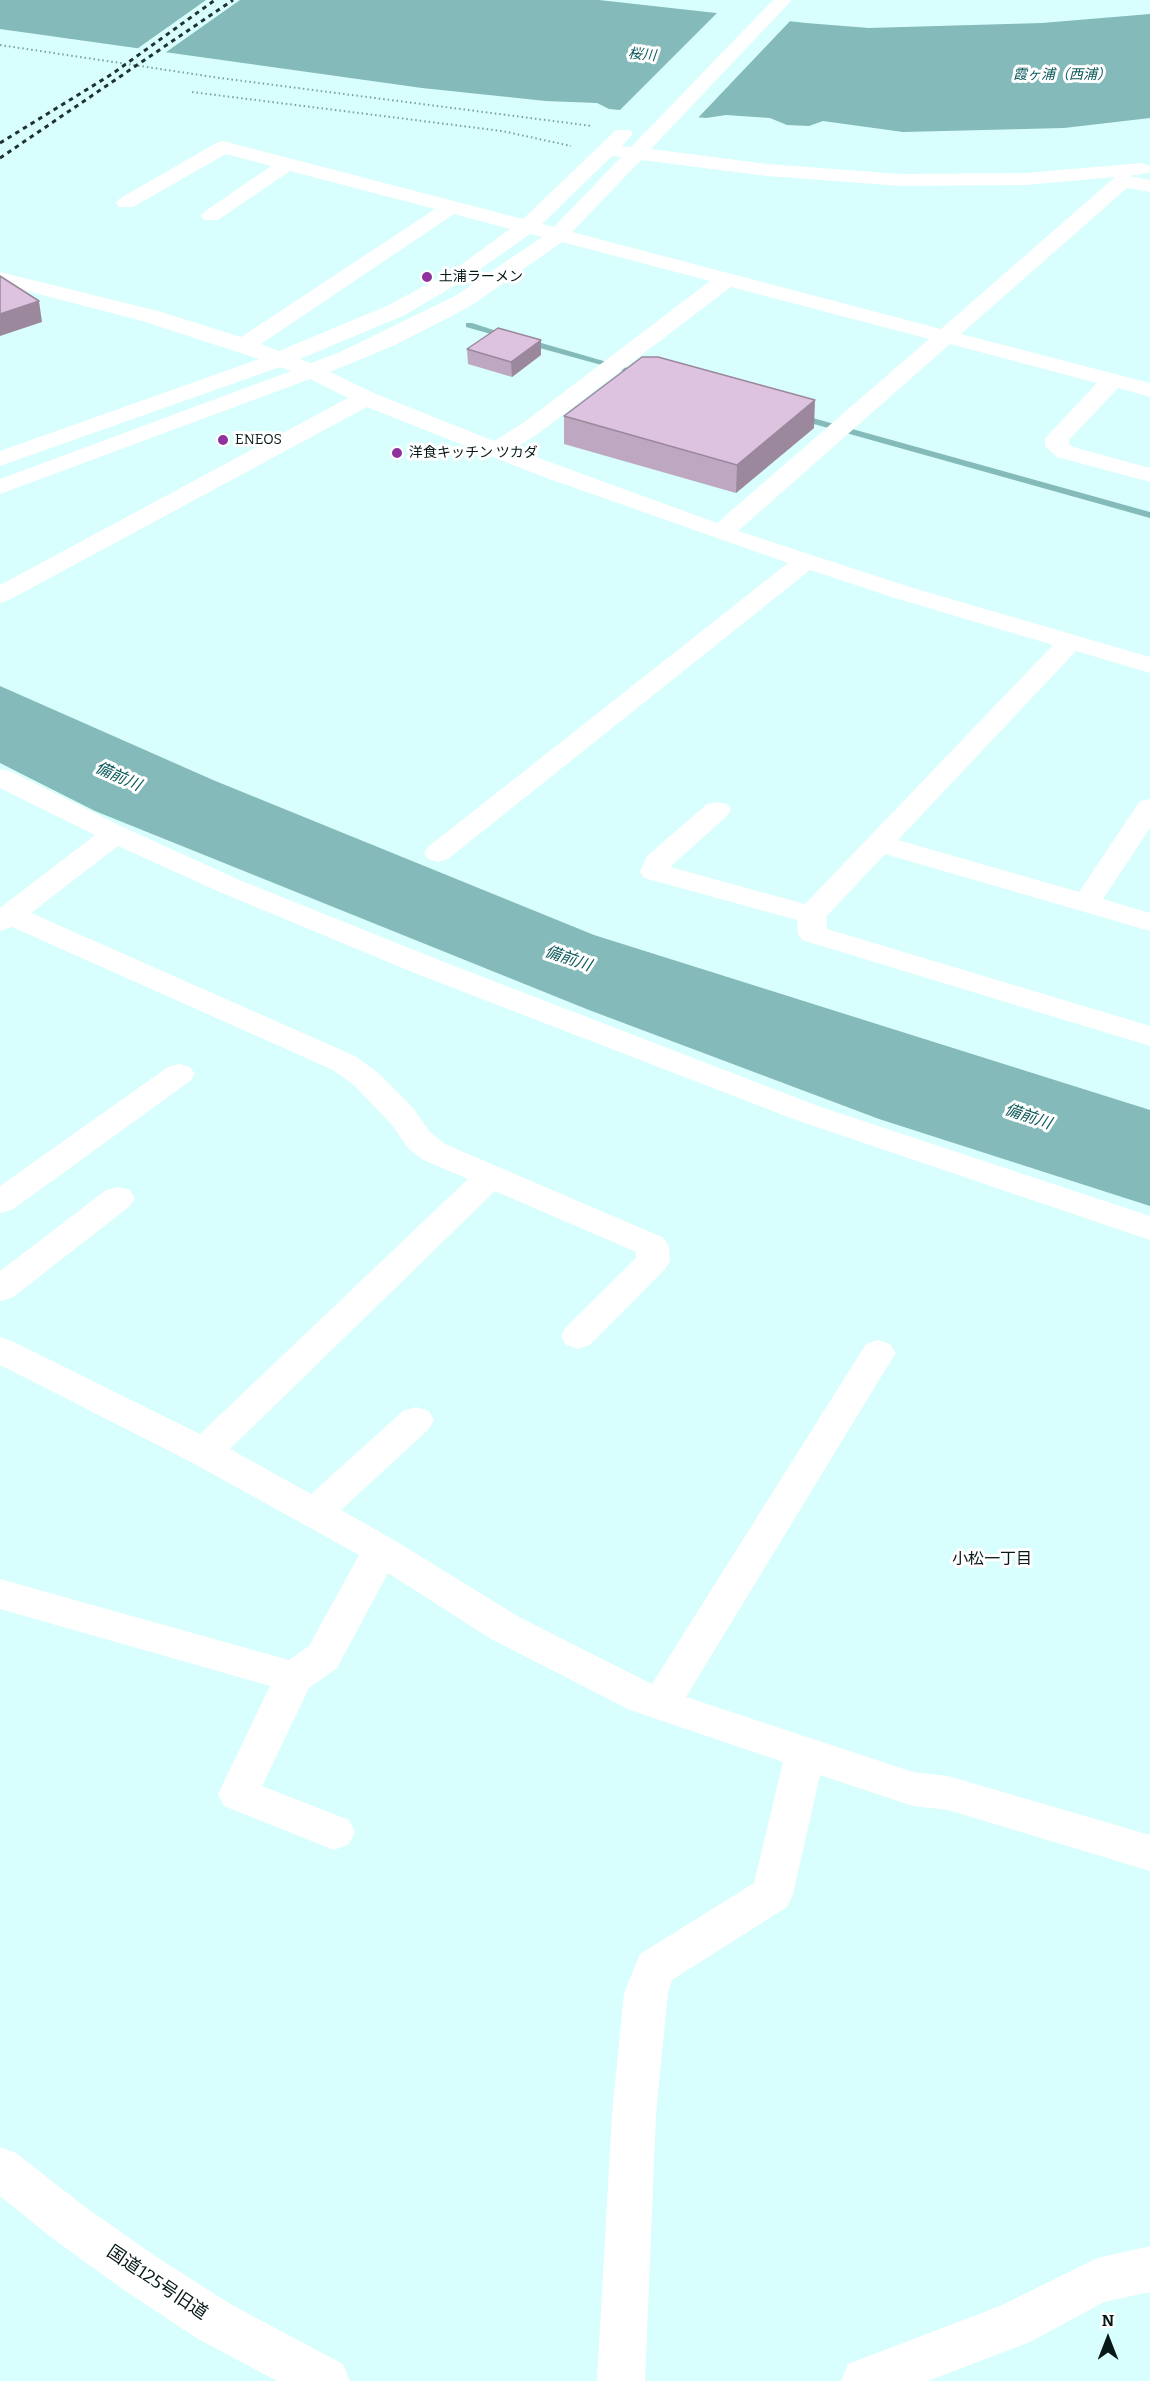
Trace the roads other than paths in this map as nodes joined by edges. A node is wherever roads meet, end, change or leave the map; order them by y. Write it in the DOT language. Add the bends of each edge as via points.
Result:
graph roads {
  1 [pos="783,0"];
  2 [pos="632,125"];
  3 [pos="612,146"];
  4 [pos="639,149"];
  5 [pos="1150,156"];
  6 [pos="686,160"];
  7 [pos="288,163"];
  8 [pos="1150,168"];
  9 [pos="1122,176"];
  10 [pos="1150,186"];
  11 [pos="126,203"];
  12 [pos="452,206"];
  13 [pos="210,216"];
  14 [pos="529,225"];
  15 [pos="559,234"];
  16 [pos="0,278"];
  17 [pos="727,279"];
  18 [pos="945,337"];
  19 [pos="243,345"];
  20 [pos="280,359"];
  21 [pos="311,371"];
  22 [pos="1113,380"];
  23 [pos="1150,390"];
  24 [pos="368,399"];
  25 [pos="495,450"];
  26 [pos="0,459"];
  27 [pos="1150,475"];
  28 [pos="0,487"];
  29 [pos="721,533"];
  30 [pos="806,561"];
  31 [pos="0,595"];
  32 [pos="1071,641"];
  33 [pos="1150,665"];
  34 [pos="0,777"];
  35 [pos="1150,807"];
  36 [pos="717,810"];
  37 [pos="114,834"];
  38 [pos="879,843"];
  39 [pos="438,853"];
  40 [pos="1086,903"];
  41 [pos="811,915"];
  42 [pos="5,918"];
  43 [pos="1150,922"];
  44 [pos="1150,1036"];
  45 [pos="179,1074"];
  46 [pos="490,1177"];
  47 [pos="118,1198"];
  48 [pos="0,1202"];
  49 [pos="1150,1228"];
  50 [pos="0,1289"];
  51 [pos="578,1336"];
  52 [pos="0,1350"];
  53 [pos="878,1353"];
  54 [pos="416,1420"];
  55 [pos="204,1452"];
  56 [pos="314,1513"];
  57 [pos="381,1550"];
  58 [pos="0,1594"];
  59 [pos="294,1677"];
  60 [pos="660,1705"];
  61 [pos="806,1752"];
  62 [pos="334,1832"];
  63 [pos="1150,1853"];
  64 [pos="0,2168"];
  65 [pos="1150,2269"];
  66 [pos="326,2381"];
  67 [pos="621,2381"];
  68 [pos="865,2381"];
  1 -- 4 [label="street"];
  2 -- 3 [label="street"];
  3 -- 4 [label="street"];
  3 -- 14 [label="street"];
  4 -- 6 [label="street"];
  4 -- 15 [label="street"];
  5 -- 6 [label="street" via="1038,167 952,170 883,170 719,155"];
  6 -- 9 [label="street" via="901,180"];
  7 -- 11 [label="street" via="223,147"];
  7 -- 12 [label="street"];
  7 -- 13 [label="street"];
  8 -- 9 [label="street"];
  9 -- 10 [label="street"];
  9 -- 18 [label="street"];
  12 -- 14 [label="street"];
  12 -- 19 [label="street"];
  14 -- 15 [label="street"];
  14 -- 20 [label="street" via="430,292 368,323"];
  15 -- 17 [label="street"];
  15 -- 21 [label="street" via="463,301 387,340"];
  16 -- 19 [label="street" via="150,316"];
  17 -- 18 [label="street"];
  17 -- 25 [label="street" via="531,428"];
  18 -- 22 [label="street"];
  18 -- 29 [label="street"];
  19 -- 20 [label="street"];
  20 -- 21 [label="street"];
  20 -- 26 [label="street"];
  21 -- 24 [label="street"];
  21 -- 28 [label="street"];
  22 -- 23 [label="street"];
  22 -- 27 [label="street" via="1057,439 1057,446 1065,452"];
  24 -- 25 [label="street"];
  24 -- 31 [label="street" via="352,404"];
  25 -- 29 [label="street"];
  29 -- 30 [label="street"];
  30 -- 32 [label="street"];
  30 -- 39 [label="street"];
  32 -- 33 [label="street"];
  32 -- 38 [label="street"];
  34 -- 37 [label="street"];
  35 -- 40 [label="street"];
  36 -- 41 [label="street" via="657,862 654,872"];
  37 -- 42 [label="street"];
  37 -- 49 [label="street" via="265,901 696,1071 807,1113"];
  38 -- 40 [label="street"];
  38 -- 41 [label="street"];
  40 -- 43 [label="street"];
  41 -- 44 [label="street" via="813,934"];
  42 -- 46 [label="street" via="344,1063 366,1079 434,1152"];
  45 -- 48 [label="street"];
  46 -- 51 [label="street" via="652,1246 653,1261"];
  46 -- 55 [label="street"];
  47 -- 50 [label="street"];
  52 -- 55 [label="street"];
  53 -- 60 [label="street"];
  54 -- 56 [label="street"];
  55 -- 56 [label="street"];
  56 -- 57 [label="street"];
  57 -- 59 [label="street" via="323,1657"];
  57 -- 60 [label="street" via="505,1628"];
  58 -- 59 [label="street"];
  59 -- 62 [label="street" via="238,1794"];
  60 -- 61 [label="street"];
  61 -- 63 [label="street" via="913,1789 948,1793"];
  61 -- 67 [label="street" via="772,1894 655,1968 646,1993 634,2114"];
  64 -- 66 [label="street, 国道125号旧道" via="138,2272 215,2322"];
  65 -- 68 [label="street" via="1097,2281 1013,2325"];
}
